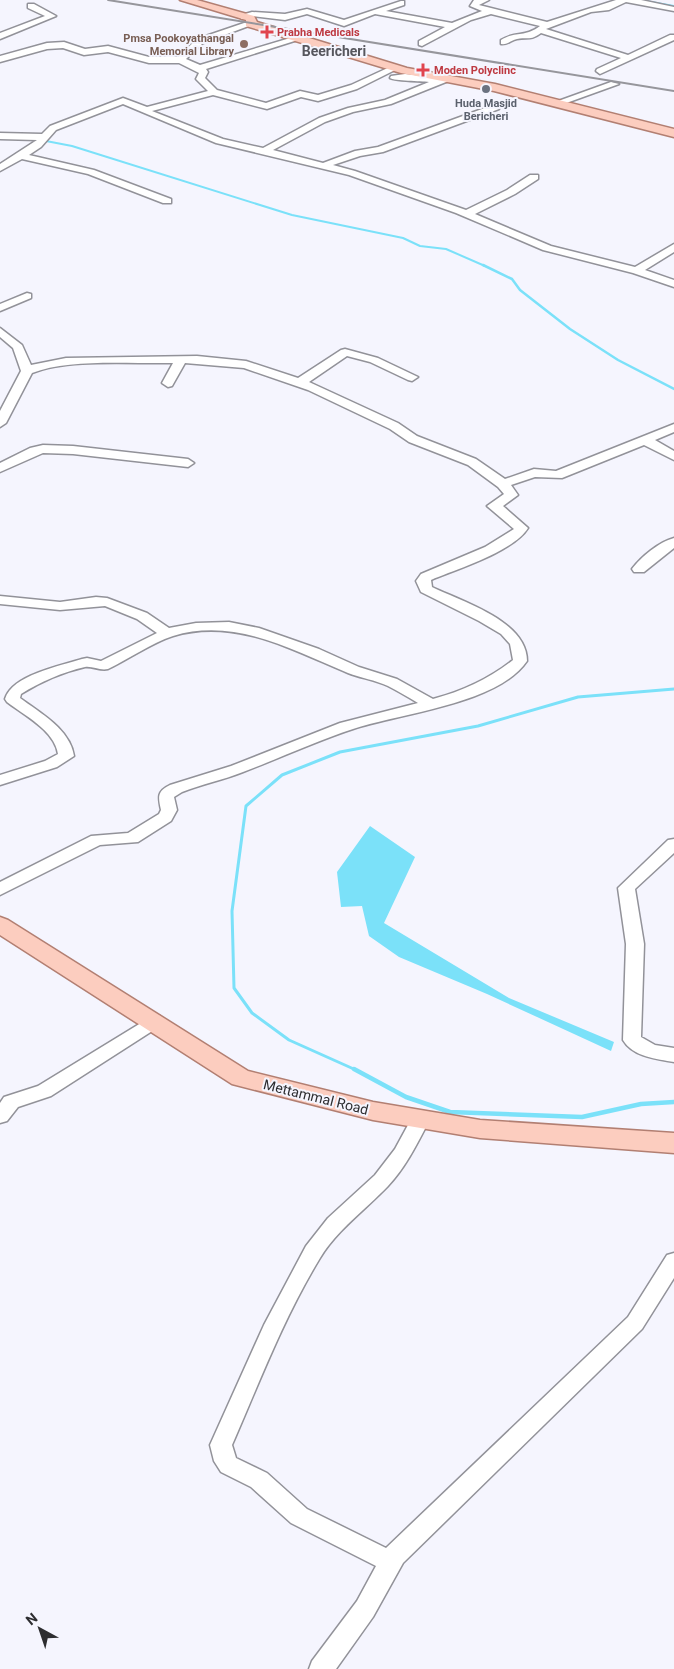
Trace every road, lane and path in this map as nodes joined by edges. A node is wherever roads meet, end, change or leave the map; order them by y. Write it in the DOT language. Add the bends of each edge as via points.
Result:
graph roads {
  1 [pos="184,0"];
  2 [pos="485,0"];
  3 [pos="623,0"];
  4 [pos="629,0"];
  5 [pos="401,2"];
  6 [pos="31,6"];
  7 [pos="674,9"];
  8 [pos="374,11"];
  9 [pos="491,11"];
  10 [pos="246,20"];
  11 [pos="453,26"];
  12 [pos="544,27"];
  13 [pos="0,36"];
  14 [pos="674,37"];
  15 [pos="300,38"];
  16 [pos="504,42"];
  17 [pos="422,43"];
  18 [pos="629,58"];
  19 [pos="0,59"];
  20 [pos="180,60"];
  21 [pos="199,68"];
  22 [pos="600,71"];
  23 [pos="394,73"];
  24 [pos="450,80"];
  25 [pos="614,84"];
  26 [pos="213,92"];
  27 [pos="555,104"];
  28 [pos="496,107"];
  29 [pos="146,110"];
  30 [pos="674,133"];
  31 [pos="0,136"];
  32 [pos="44,137"];
  33 [pos="264,151"];
  34 [pos="22,156"];
  35 [pos="320,167"];
  36 [pos="0,168"];
  37 [pos="534,177"];
  38 [pos="167,201"];
  39 [pos="466,214"];
  40 [pos="674,247"];
  41 [pos="637,271"];
  42 [pos="674,284"];
  43 [pos="27,296"];
  44 [pos="0,308"];
  45 [pos="0,331"];
  46 [pos="181,359"];
  47 [pos="27,371"];
  48 [pos="412,377"];
  49 [pos="299,382"];
  50 [pos="168,383"];
  51 [pos="0,423"];
  52 [pos="674,428"];
  53 [pos="647,441"];
  54 [pos="674,456"];
  55 [pos="188,463"];
  56 [pos="0,468"];
  57 [pos="503,484"];
  58 [pos="674,542"];
  59 [pos="639,568"];
  60 [pos="0,600"];
  61 [pos="167,633"];
  62 [pos="433,705"];
  63 [pos="0,780"];
  64 [pos="674,844"];
  65 [pos="0,889"];
  66 [pos="0,925"];
  67 [pos="154,1021"];
  68 [pos="674,1055"];
  69 [pos="0,1116"];
  70 [pos="421,1119"];
  71 [pos="674,1143"];
  72 [pos="674,1261"];
  73 [pos="391,1562"];
  74 [pos="321,1669"];
  1 -- 10 [label="main road"];
  2 -- 9 [label="street" via="474,6"];
  3 -- 12 [label="street"];
  4 -- 7 [label="street"];
  5 -- 8 [label="street"];
  6 -- 13 [label="street" via="52,16"];
  8 -- 10 [label="street" via="344,23 307,11 285,17 252,14"];
  8 -- 11 [label="street"];
  9 -- 11 [label="street"];
  9 -- 12 [label="street" via="515,15"];
  10 -- 15 [label="main road"];
  10 -- 20 [label="street" via="200,41"];
  11 -- 17 [label="street"];
  12 -- 16 [label="street" via="530,37 514,36"];
  12 -- 18 [label="street"];
  14 -- 18 [label="street"];
  15 -- 21 [label="street"];
  15 -- 23 [label="main road"];
  18 -- 22 [label="street"];
  19 -- 20 [label="street" via="47,46 64,45 84,52 108,49 149,60"];
  20 -- 21 [label="street"];
  21 -- 26 [label="street" via="204,72 200,79"];
  23 -- 24 [label="main road"];
  23 -- 26 [label="street" via="367,78 318,98 300,94 267,106"];
  24 -- 27 [label="main road"];
  24 -- 33 [label="street" via="388,102 322,120"];
  25 -- 27 [label="street"];
  26 -- 29 [label="street"];
  27 -- 30 [label="main road"];
  28 -- 35 [label="street" via="380,150 358,153"];
  29 -- 32 [label="street" via="123,101 53,128"];
  29 -- 33 [label="street" via="214,140"];
  31 -- 32 [label="street"];
  32 -- 34 [label="street"];
  33 -- 35 [label="street"];
  34 -- 36 [label="street"];
  34 -- 38 [label="street" via="91,172"];
  35 -- 39 [label="street" via="352,173"];
  37 -- 39 [label="street"];
  39 -- 41 [label="street" via="547,248"];
  40 -- 41 [label="street"];
  41 -- 42 [label="street"];
  43 -- 44 [label="street"];
  45 -- 47 [label="street" via="18,347"];
  46 -- 47 [label="street" via="53,362"];
  46 -- 49 [label="street" via="246,365"];
  46 -- 50 [label="street"];
  47 -- 51 [label="street"];
  48 -- 49 [label="street" via="374,360 345,352"];
  49 -- 57 [label="street" via="394,426 413,439 472,462"];
  52 -- 53 [label="street"];
  53 -- 54 [label="street"];
  53 -- 57 [label="street" via="618,449 558,474 534,473"];
  55 -- 56 [label="street" via="43,449"];
  57 -- 62 [label="street" via="512,495 494,506 520,528 518,532 490,550 423,581 426,589 485,619 515,640 520,661 511,670 481,686"];
  58 -- 59 [label="street"];
  60 -- 61 [label="street" via="60,606 106,602 142,616"];
  61 -- 62 [label="street" via="196,627 230,626 254,631 392,682"];
  61 -- 63 [label="street" via="103,666 87,662 20,686 12,699 53,731 66,756"];
  62 -- 65 [label="street" via="353,724 178,787 168,792 169,810 165,817 132,838 96,840"];
  64 -- 68 [label="street" via="626,888 633,911 635,955 632,1040 650,1050"];
  66 -- 67 [label="main road, Mettammal Road"];
  67 -- 69 [label="street" via="44,1091 11,1102"];
  67 -- 70 [label="main road, Mettammal Road" via="241,1078 373,1111"];
  70 -- 71 [label="main road, Mettammal Road" via="480,1129"];
  70 -- 73 [label="street" via="402,1154 382,1180 335,1224 313,1252 274,1326 221,1445 221,1456 226,1464 258,1480 297,1514"];
  72 -- 73 [label="street" via="635,1323"];
  73 -- 74 [label="street" via="365,1609"];
}
